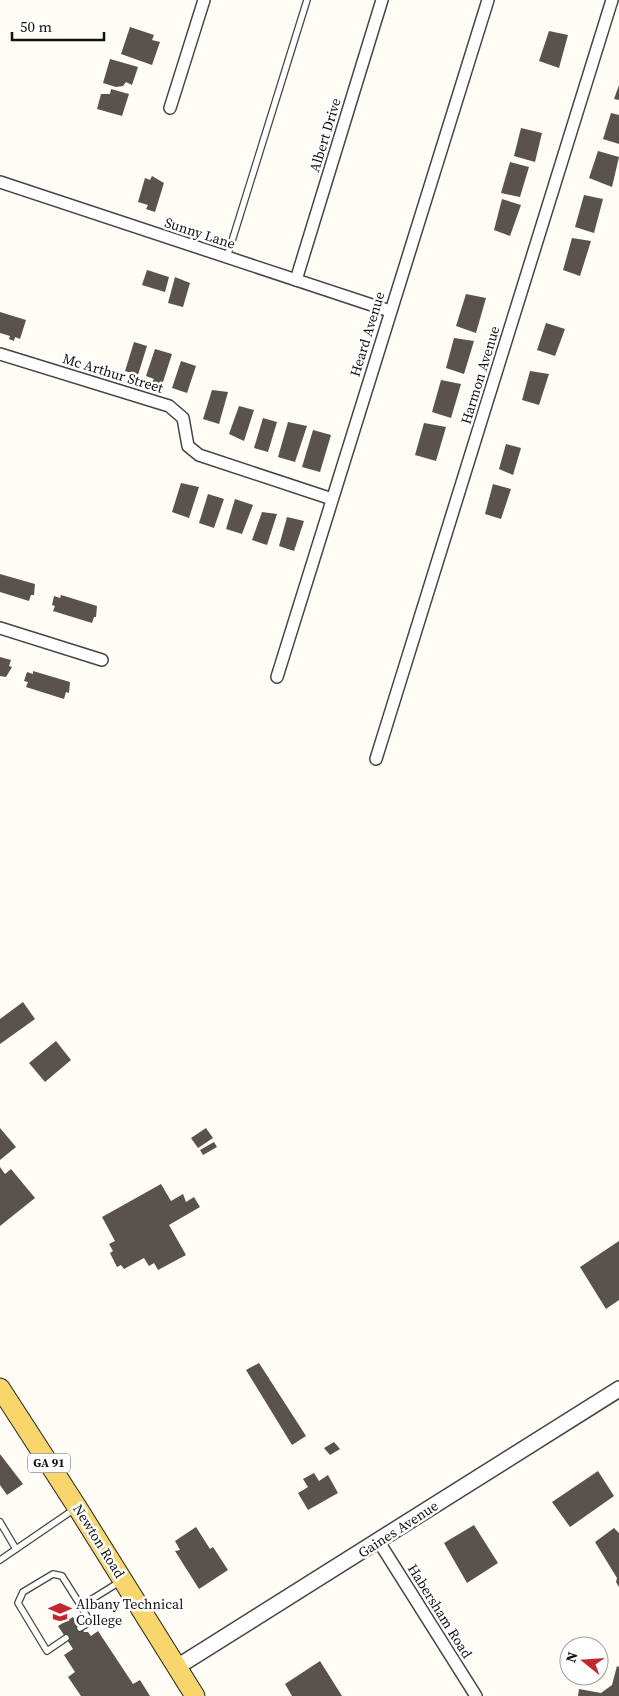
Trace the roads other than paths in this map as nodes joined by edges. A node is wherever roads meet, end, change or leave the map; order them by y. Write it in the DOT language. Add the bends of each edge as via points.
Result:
graph roads {
  1 [pos="204,0"];
  2 [pos="307,0"];
  3 [pos="382,0"];
  4 [pos="488,0"];
  5 [pos="612,0"];
  6 [pos="170,108"];
  7 [pos="0,182"];
  8 [pos="227,257"];
  9 [pos="296,280"];
  10 [pos="390,311"];
  11 [pos="0,354"];
  12 [pos="332,498"];
  13 [pos="0,628"];
  14 [pos="102,660"];
  15 [pos="277,677"];
  16 [pos="376,759"];
  17 [pos="0,1388"];
  18 [pos="619,1390"];
  19 [pos="77,1506"];
  20 [pos="0,1522"];
  21 [pos="379,1542"];
  22 [pos="16,1549"];
  23 [pos="0,1560"];
  24 [pos="123,1580"];
  25 [pos="80,1606"];
  26 [pos="80,1628"];
  27 [pos="66,1638"];
  28 [pos="177,1667"];
  29 [pos="195,1696"];
  30 [pos="476,1696"];
  1 -- 6 [label="street"];
  2 -- 8 [label="lane"];
  3 -- 9 [label="street, Albert Drive"];
  4 -- 10 [label="street, Heard Avenue"];
  5 -- 16 [label="street, Harmon Avenue"];
  7 -- 8 [label="street, Sunny Lane"];
  8 -- 9 [label="street, Sunny Lane"];
  9 -- 10 [label="street, Sunny Lane"];
  10 -- 12 [label="street, Heard Avenue"];
  11 -- 12 [label="street, Mc Arthur Street" via="169,406 183,418 188,446 199,455"];
  12 -- 15 [label="street, Heard Avenue"];
  13 -- 14 [label="street"];
  17 -- 19 [label="main road, Newton Road / GA 91"];
  18 -- 21 [label="street, Gaines Avenue"];
  19 -- 22 [label="lane"];
  19 -- 24 [label="main road, Newton Road / GA 91"];
  20 -- 22 [label="lane"];
  21 -- 28 [label="street, Gaines Avenue"];
  21 -- 30 [label="street, Habersham Road"];
  22 -- 23 [label="lane"];
  24 -- 25 [label="lane"];
  24 -- 28 [label="main road, Newton Road / GA 91"];
  25 -- 26 [label="lane" via="90,1622"];
  25 -- 27 [label="lane" via="62,1576 53,1574 23,1592 18,1603 47,1651"];
  28 -- 29 [label="main road, Newton Road / GA 91"];
}
